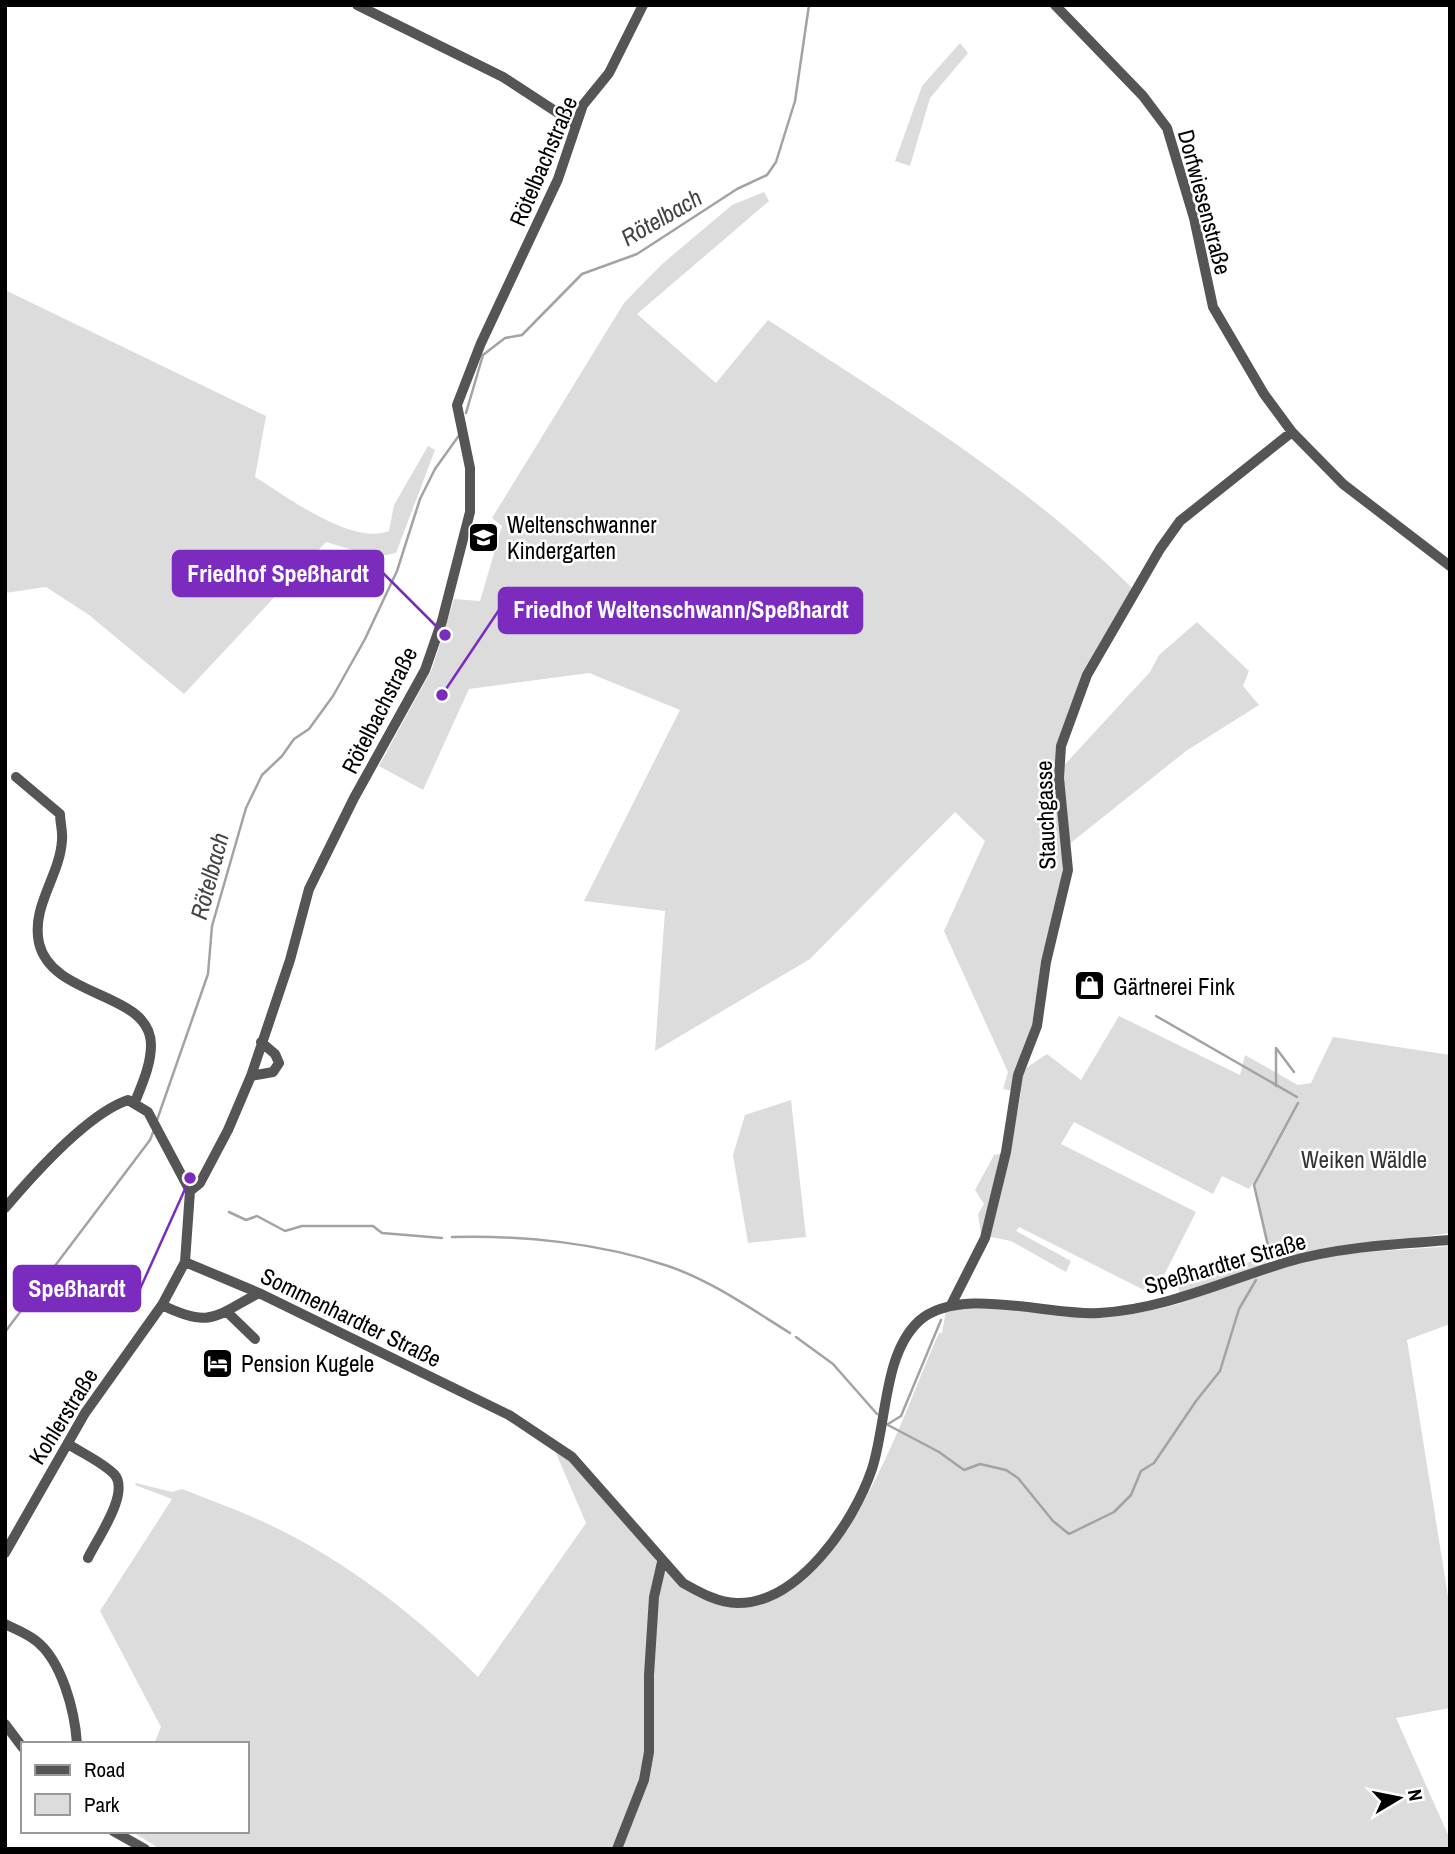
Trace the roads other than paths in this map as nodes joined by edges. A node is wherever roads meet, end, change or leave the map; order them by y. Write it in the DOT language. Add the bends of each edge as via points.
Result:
graph roads {
  1 [pos="643,5"];
  2 [pos="1055,5"];
  3 [pos="361,7"];
  4 [pos="575,124"];
  5 [pos="1292,432"];
  6 [pos="1450,566"];
  7 [pos="16,777"];
  8 [pos="261,1042"];
  9 [pos="251,1076"];
  10 [pos="135,1101"];
  11 [pos="190,1191"];
  12 [pos="6,1207"];
  13 [pos="1450,1240"];
  14 [pos="185,1262"];
  15 [pos="259,1293"];
  16 [pos="951,1305"];
  17 [pos="162,1306"];
  18 [pos="226,1311"];
  19 [pos="255,1339"];
  20 [pos="68,1444"];
  21 [pos="5,1553"];
  22 [pos="88,1558"];
  23 [pos="662,1562"];
  24 [pos="772,1596"];
  25 [pos="5,1624"];
  26 [pos="5,1724"];
  27 [pos="77,1742"];
  28 [pos="21,1745"];
  29 [pos="117,1833"];
  30 [pos="145,1849"];
  31 [pos="617,1849"];
  1 -- 4 [label="street, Rötelbachstraße" via="609,73 583,105"];
  2 -- 5 [label="street, Dorfwiesenstraße" via="1143,96 1167,128 1194,218 1213,307 1241,360"];
  3 -- 4 [label="street" via="503,77"];
  4 -- 8 [label="street, Rötelbachstraße" via="558,179 457,405 472,490 442,621 425,670 309,890"];
  5 -- 6 [label="street, Dorfwiesenstraße" via="1343,484"];
  5 -- 16 [label="street, Stauchgasse" via="1180,521 1105,641 1082,688 1061,746 1059,778 1068,870 1038,1018 1018,1075 1006,1152 985,1238"];
  7 -- 10 [label="street" via="60,814 62,841 37,927 47,963 71,982 128,1008 146,1027 152,1044"];
  8 -- 9 [label="street, Rötelbachstraße"];
  8 -- 9 [label="street" via="279,1063 273,1072"];
  9 -- 11 [label="street, Rötelbachstraße" via="217,1151 200,1183"];
  10 -- 11 [label="street" via="152,1118"];
  10 -- 12 [label="street" via="116,1104 96,1118"];
  11 -- 14 [label="street"];
  13 -- 16 [label="street, Speßhardter Straße" via="1289,1261 1169,1302 1131,1309 1077,1314"];
  14 -- 15 [label="street, Sommenhardter Straße"];
  14 -- 17 [label="street, Kohlerstraße"];
  15 -- 18 [label="street"];
  15 -- 23 [label="street, Sommenhardter Straße" via="540,1433 607,1493"];
  16 -- 24 [label="street, Speßhardter Straße" via="919,1321 895,1356 883,1426 860,1500 805,1573"];
  17 -- 18 [label="street" via="190,1319 207,1320"];
  17 -- 20 [label="street, Kohlerstraße"];
  18 -- 19 [label="street"];
  20 -- 21 [label="street, Kohlerstraße"];
  20 -- 22 [label="street" via="114,1474 120,1486 119,1497"];
  23 -- 24 [label="street, Sommenhardter Straße" via="683,1583 723,1601 736,1604"];
  23 -- 31 [label="street" via="654,1597 647,1762 638,1799"];
  25 -- 27 [label="street" via="36,1640 54,1665 65,1684"];
  26 -- 28 [label="street"];
  29 -- 30 [label="street"];
}
